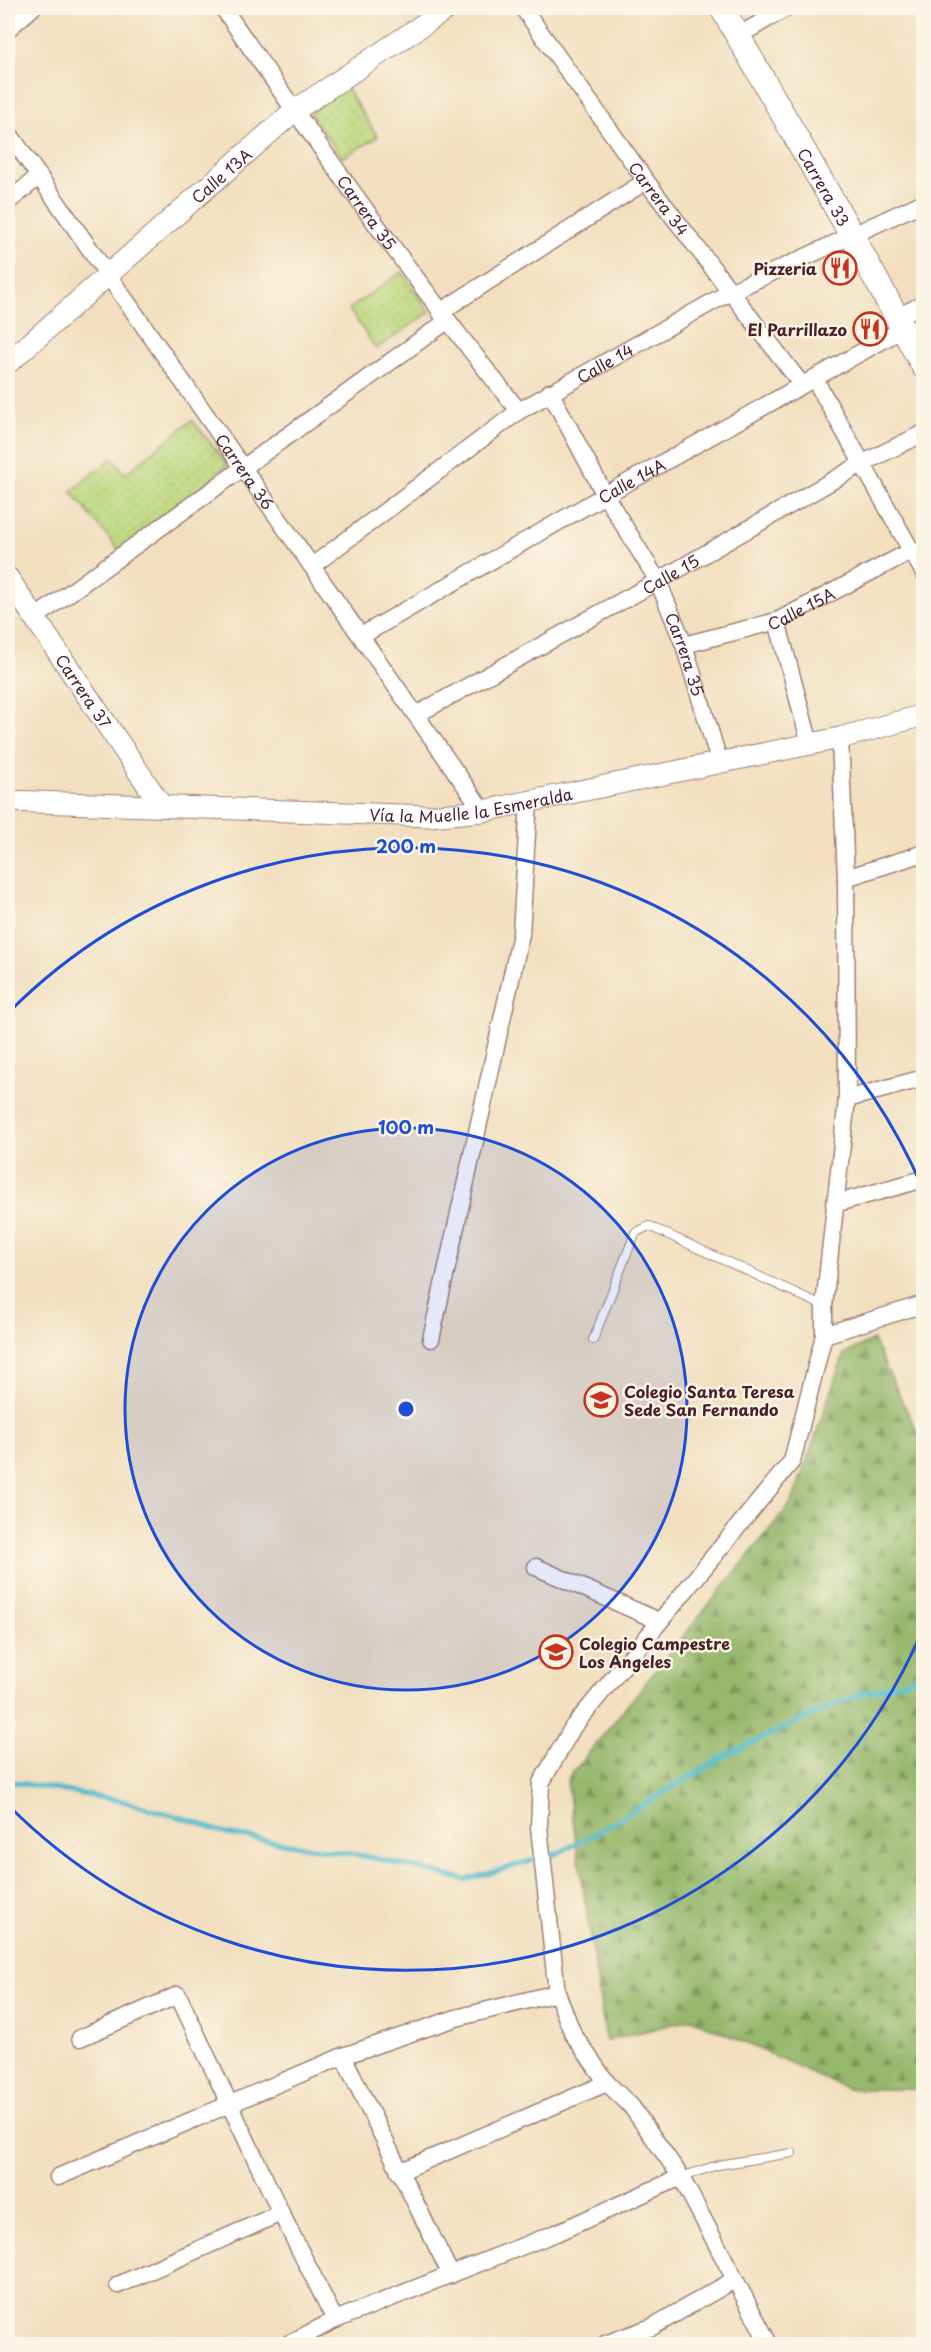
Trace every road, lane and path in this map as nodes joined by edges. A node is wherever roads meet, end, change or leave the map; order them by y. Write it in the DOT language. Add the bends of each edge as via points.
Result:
graph roads {
  1 [pos="32,8"];
  2 [pos="223,8"];
  3 [pos="448,8"];
  4 [pos="523,8"];
  5 [pos="722,8"];
  6 [pos="786,8"];
  7 [pos="8,29"];
  8 [pos="738,36"];
  9 [pos="294,111"];
  10 [pos="8,132"];
  11 [pos="39,176"];
  12 [pos="646,181"];
  13 [pos="8,202"];
  14 [pos="924,202"];
  15 [pos="851,235"];
  16 [pos="107,275"];
  17 [pos="730,292"];
  18 [pos="924,304"];
  19 [pos="443,317"];
  20 [pos="900,323"];
  21 [pos="8,363"];
  22 [pos="924,367"];
  23 [pos="808,381"];
  24 [pos="550,392"];
  25 [pos="519,411"];
  26 [pos="924,433"];
  27 [pos="863,463"];
  28 [pos="244,469"];
  29 [pos="605,495"];
  30 [pos="911,551"];
  31 [pos="312,566"];
  32 [pos="924,573"];
  33 [pos="8,578"];
  34 [pos="658,580"];
  35 [pos="36,617"];
  36 [pos="777,621"];
  37 [pos="361,636"];
  38 [pos="684,645"];
  39 [pos="416,715"];
  40 [pos="924,716"];
  41 [pos="840,738"];
  42 [pos="810,744"];
  43 [pos="720,764"];
  44 [pos="530,800"];
  45 [pos="8,801"];
  46 [pos="161,805"];
  47 [pos="483,811"];
  48 [pos="924,852"];
  49 [pos="846,878"];
  50 [pos="924,1078"];
  51 [pos="847,1099"];
  52 [pos="924,1179"];
  53 [pos="834,1204"];
  54 [pos="924,1304"];
  55 [pos="824,1306"];
  56 [pos="824,1335"];
  57 [pos="432,1339"];
  58 [pos="593,1340"];
  59 [pos="536,1567"];
  60 [pos="658,1621"];
  61 [pos="557,1993"];
  62 [pos="80,2038"];
  63 [pos="343,2056"];
  64 [pos="607,2083"];
  65 [pos="230,2105"];
  66 [pos="792,2153"];
  67 [pos="399,2172"];
  68 [pos="58,2177"];
  69 [pos="681,2177"];
  70 [pos="281,2213"];
  71 [pos="451,2276"];
  72 [pos="734,2280"];
  73 [pos="118,2285"];
  74 [pos="335,2320"];
  75 [pos="288,2344"];
  76 [pos="605,2344"];
  77 [pos="769,2344"];
  1 -- 7 [label="street"];
  2 -- 9 [label="street, Carrera 35"];
  3 -- 9 [label="street, Calle 13A"];
  4 -- 12 [label="street, Carrera 34"];
  5 -- 8 [label="main road, Carrera 33"];
  6 -- 8 [label="street"];
  8 -- 15 [label="main road, Carrera 33"];
  9 -- 16 [label="street, Calle 13A"];
  9 -- 19 [label="street, Carrera 35"];
  10 -- 11 [label="street, Carrera 36"];
  11 -- 13 [label="street"];
  11 -- 16 [label="street, Carrera 36"];
  12 -- 17 [label="street, Carrera 34"];
  12 -- 19 [label="street"];
  14 -- 15 [label="street, Calle 14"];
  15 -- 17 [label="street, Calle 14"];
  15 -- 20 [label="main road, Carrera 33"];
  16 -- 21 [label="street, Calle 13A"];
  16 -- 28 [label="street, Carrera 36"];
  17 -- 23 [label="street, Carrera 34"];
  17 -- 24 [label="street, Calle 14"];
  18 -- 20 [label="street, Calle 14A"];
  19 -- 25 [label="street, Carrera 35"];
  19 -- 28 [label="street"];
  20 -- 22 [label="main road, Carrera 33"];
  20 -- 23 [label="street, Calle 14A"];
  23 -- 27 [label="street, Carrera 34"];
  23 -- 29 [label="street, Calle 14A"];
  24 -- 25 [label="street, Calle 14"];
  24 -- 29 [label="street, Carrera 35"];
  25 -- 31 [label="street, Calle 14"];
  26 -- 27 [label="street, Calle 15"];
  27 -- 30 [label="street, Carrera 34"];
  27 -- 34 [label="street, Calle 15"];
  28 -- 31 [label="street, Carrera 36"];
  28 -- 35 [label="street"];
  29 -- 34 [label="street, Carrera 35"];
  29 -- 37 [label="street, Calle 14A"];
  30 -- 32 [label="street, Carrera 34"];
  30 -- 36 [label="street, Calle 15A"];
  31 -- 37 [label="street, Carrera 36"];
  33 -- 35 [label="street, Carrera 37"];
  34 -- 38 [label="street, Carrera 35"];
  34 -- 39 [label="street, Calle 15"];
  35 -- 46 [label="street, Carrera 37"];
  36 -- 38 [label="street, Calle 15A"];
  36 -- 42 [label="street"];
  37 -- 39 [label="street, Carrera 36"];
  38 -- 43 [label="street, Carrera 35"];
  39 -- 47 [label="street, Carrera 36"];
  40 -- 41 [label="street, Vía la Muelle la Esmeralda"];
  41 -- 42 [label="street, Vía la Muelle la Esmeralda"];
  41 -- 49 [label="street"];
  42 -- 43 [label="street, Vía la Muelle la Esmeralda"];
  43 -- 44 [label="street, Vía la Muelle la Esmeralda"];
  44 -- 47 [label="street, Vía la Muelle la Esmeralda"];
  44 -- 57 [label="street" via="521,934"];
  45 -- 46 [label="street, Vía la Muelle la Esmeralda"];
  46 -- 47 [label="street, Vía la Muelle la Esmeralda" via="429,816"];
  48 -- 49 [label="street"];
  49 -- 51 [label="street"];
  50 -- 51 [label="street"];
  51 -- 53 [label="street"];
  52 -- 53 [label="street"];
  53 -- 55 [label="street"];
  54 -- 56 [label="street"];
  55 -- 56 [label="street"];
  55 -- 58 [label="lane" via="649,1226 635,1233"];
  56 -- 60 [label="street" via="792,1461"];
  59 -- 60 [label="street"];
  60 -- 61 [label="street" via="573,1727 541,1783 539,1827"];
  61 -- 63 [label="street" via="456,2018"];
  61 -- 64 [label="street" via="573,2034"];
  62 -- 65 [label="street" via="178,1995"];
  63 -- 65 [label="street"];
  63 -- 67 [label="street"];
  64 -- 67 [label="street"];
  64 -- 69 [label="street" via="631,2106"];
  65 -- 68 [label="street"];
  65 -- 70 [label="street"];
  66 -- 69 [label="lane" via="718,2165"];
  67 -- 71 [label="street"];
  69 -- 71 [label="street"];
  69 -- 72 [label="street"];
  70 -- 73 [label="street"];
  70 -- 74 [label="street"];
  71 -- 74 [label="street"];
  72 -- 76 [label="street" via="652,2327"];
  72 -- 77 [label="street"];
  74 -- 75 [label="street"];
}
